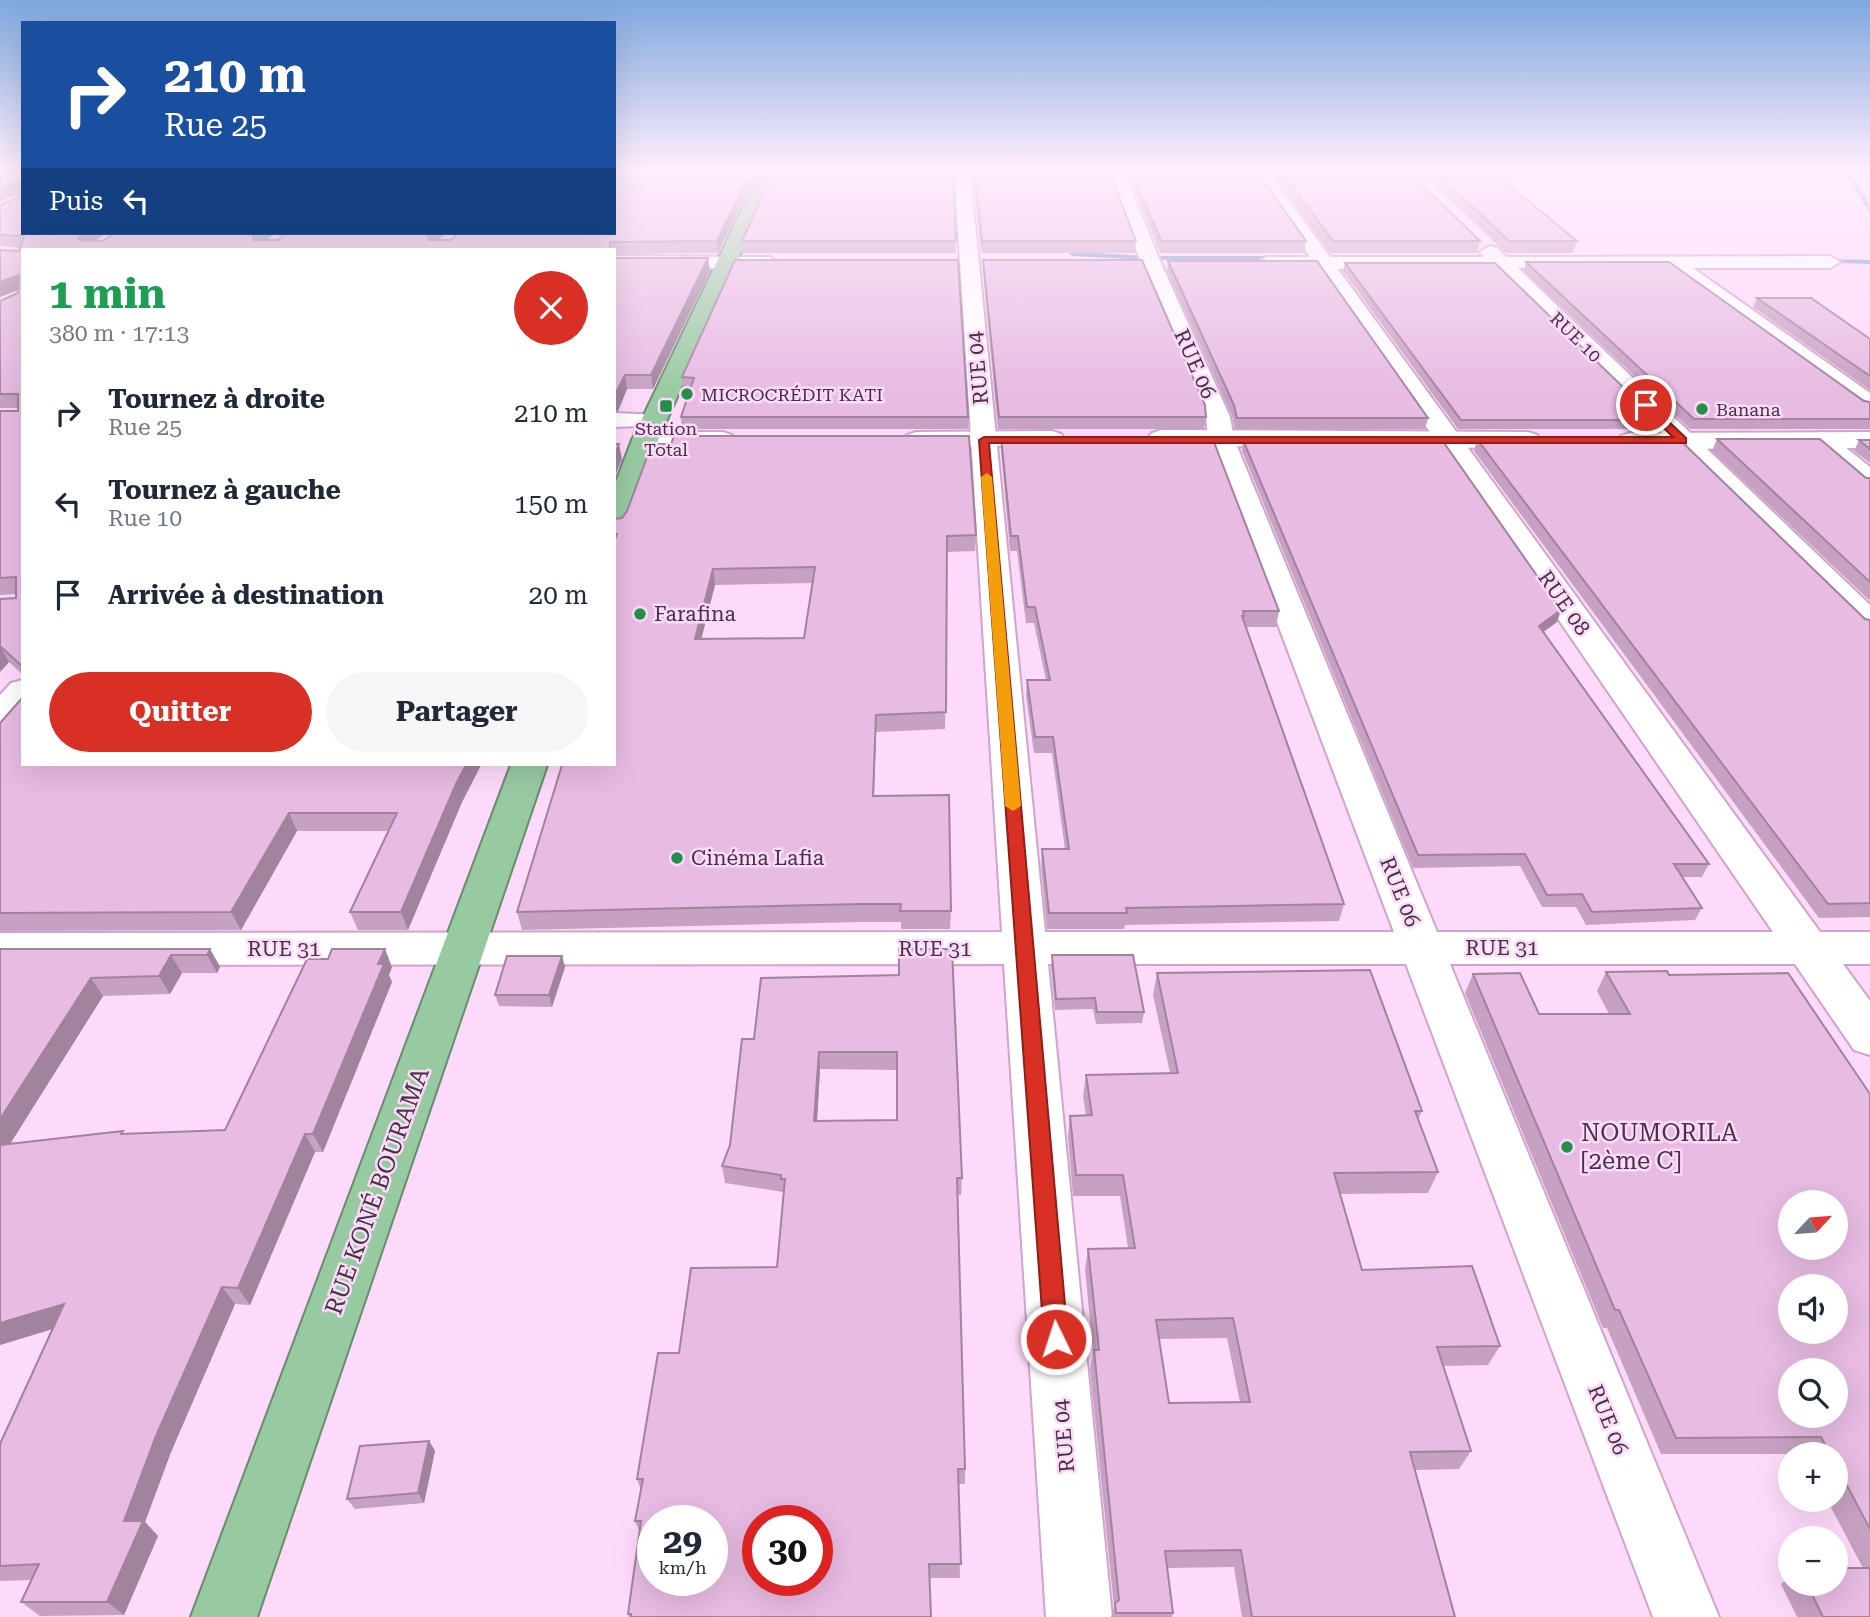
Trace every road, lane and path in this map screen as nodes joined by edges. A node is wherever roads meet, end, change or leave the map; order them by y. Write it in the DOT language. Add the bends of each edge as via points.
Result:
graph roads {
  1 [pos="736,243"];
  2 [pos="968,243"];
  3 [pos="1143,243"];
  4 [pos="1310,243"];
  5 [pos="1480,243"];
  6 [pos="616,262"];
  7 [pos="1672,262"];
  8 [pos="1830,262"];
  9 [pos="794,263"];
  10 [pos="1244,263"];
  11 [pos="1324,263"];
  12 [pos="1500,263"];
  13 [pos="726,264"];
  14 [pos="1870,404"];
  15 [pos="616,421"];
  16 [pos="649,430"];
  17 [pos="1134,438"];
  18 [pos="1080,439"];
  19 [pos="1221,439"];
  20 [pos="753,440"];
  21 [pos="889,440"];
  22 [pos="984,440"];
  23 [pos="1449,440"];
  24 [pos="1559,440"];
  25 [pos="1600,440"];
  26 [pos="1821,440"];
  27 [pos="1870,440"];
  28 [pos="1682,441"];
  29 [pos="1870,481"];
  30 [pos="616,520"];
  31 [pos="1870,623"];
  32 [pos="21,692"];
  33 [pos="0,717"];
  34 [pos="529,766"];
  35 [pos="1422,948"];
  36 [pos="1807,948"];
  37 [pos="1870,948"];
  38 [pos="0,949"];
  39 [pos="463,949"];
  40 [pos="1025,949"];
  41 [pos="1870,1037"];
  42 [pos="225,1617"];
  43 [pos="1079,1617"];
  44 [pos="1686,1617"];
  1 -- 13 [label="highway"];
  2 -- 22 [label="street, RUE 04"];
  3 -- 19 [label="street, RUE 06" via="1219,416"];
  4 -- 11 [label="street, RUE 08"];
  5 -- 12 [label="street, RUE 10"];
  6 -- 13 [label="street"];
  7 -- 8 [label="street"];
  7 -- 12 [label="street"];
  7 -- 14 [label="street"];
  9 -- 13 [label="street"];
  10 -- 11 [label="street"];
  11 -- 12 [label="street"];
  11 -- 23 [label="street, RUE 08"];
  12 -- 28 [label="street, RUE 10"];
  13 -- 16 [label="highway"];
  15 -- 16 [label="street"];
  16 -- 20 [label="street"];
  16 -- 30 [label="highway"];
  17 -- 19 [label="street"];
  18 -- 22 [label="street"];
  19 -- 23 [label="street"];
  19 -- 35 [label="street, RUE 06"];
  21 -- 22 [label="street"];
  22 -- 40 [label="street, RUE 04"];
  23 -- 24 [label="street"];
  23 -- 36 [label="street, RUE 08"];
  25 -- 28 [label="street"];
  26 -- 27 [label="street"];
  26 -- 28 [label="street"];
  26 -- 29 [label="street"];
  28 -- 31 [label="street, RUE 10"];
  32 -- 33 [label="street"];
  34 -- 39 [label="highway, RUE KONÉ BOURAMA"];
  35 -- 36 [label="street, RUE 31"];
  35 -- 40 [label="street, RUE 31"];
  35 -- 44 [label="street, RUE 06"];
  36 -- 37 [label="street, RUE 31"];
  36 -- 41 [label="street, RUE 08"];
  38 -- 39 [label="street, RUE 31"];
  39 -- 40 [label="street, RUE 31"];
  39 -- 42 [label="highway, RUE KONÉ BOURAMA"];
  40 -- 43 [label="street, RUE 04"];
}
